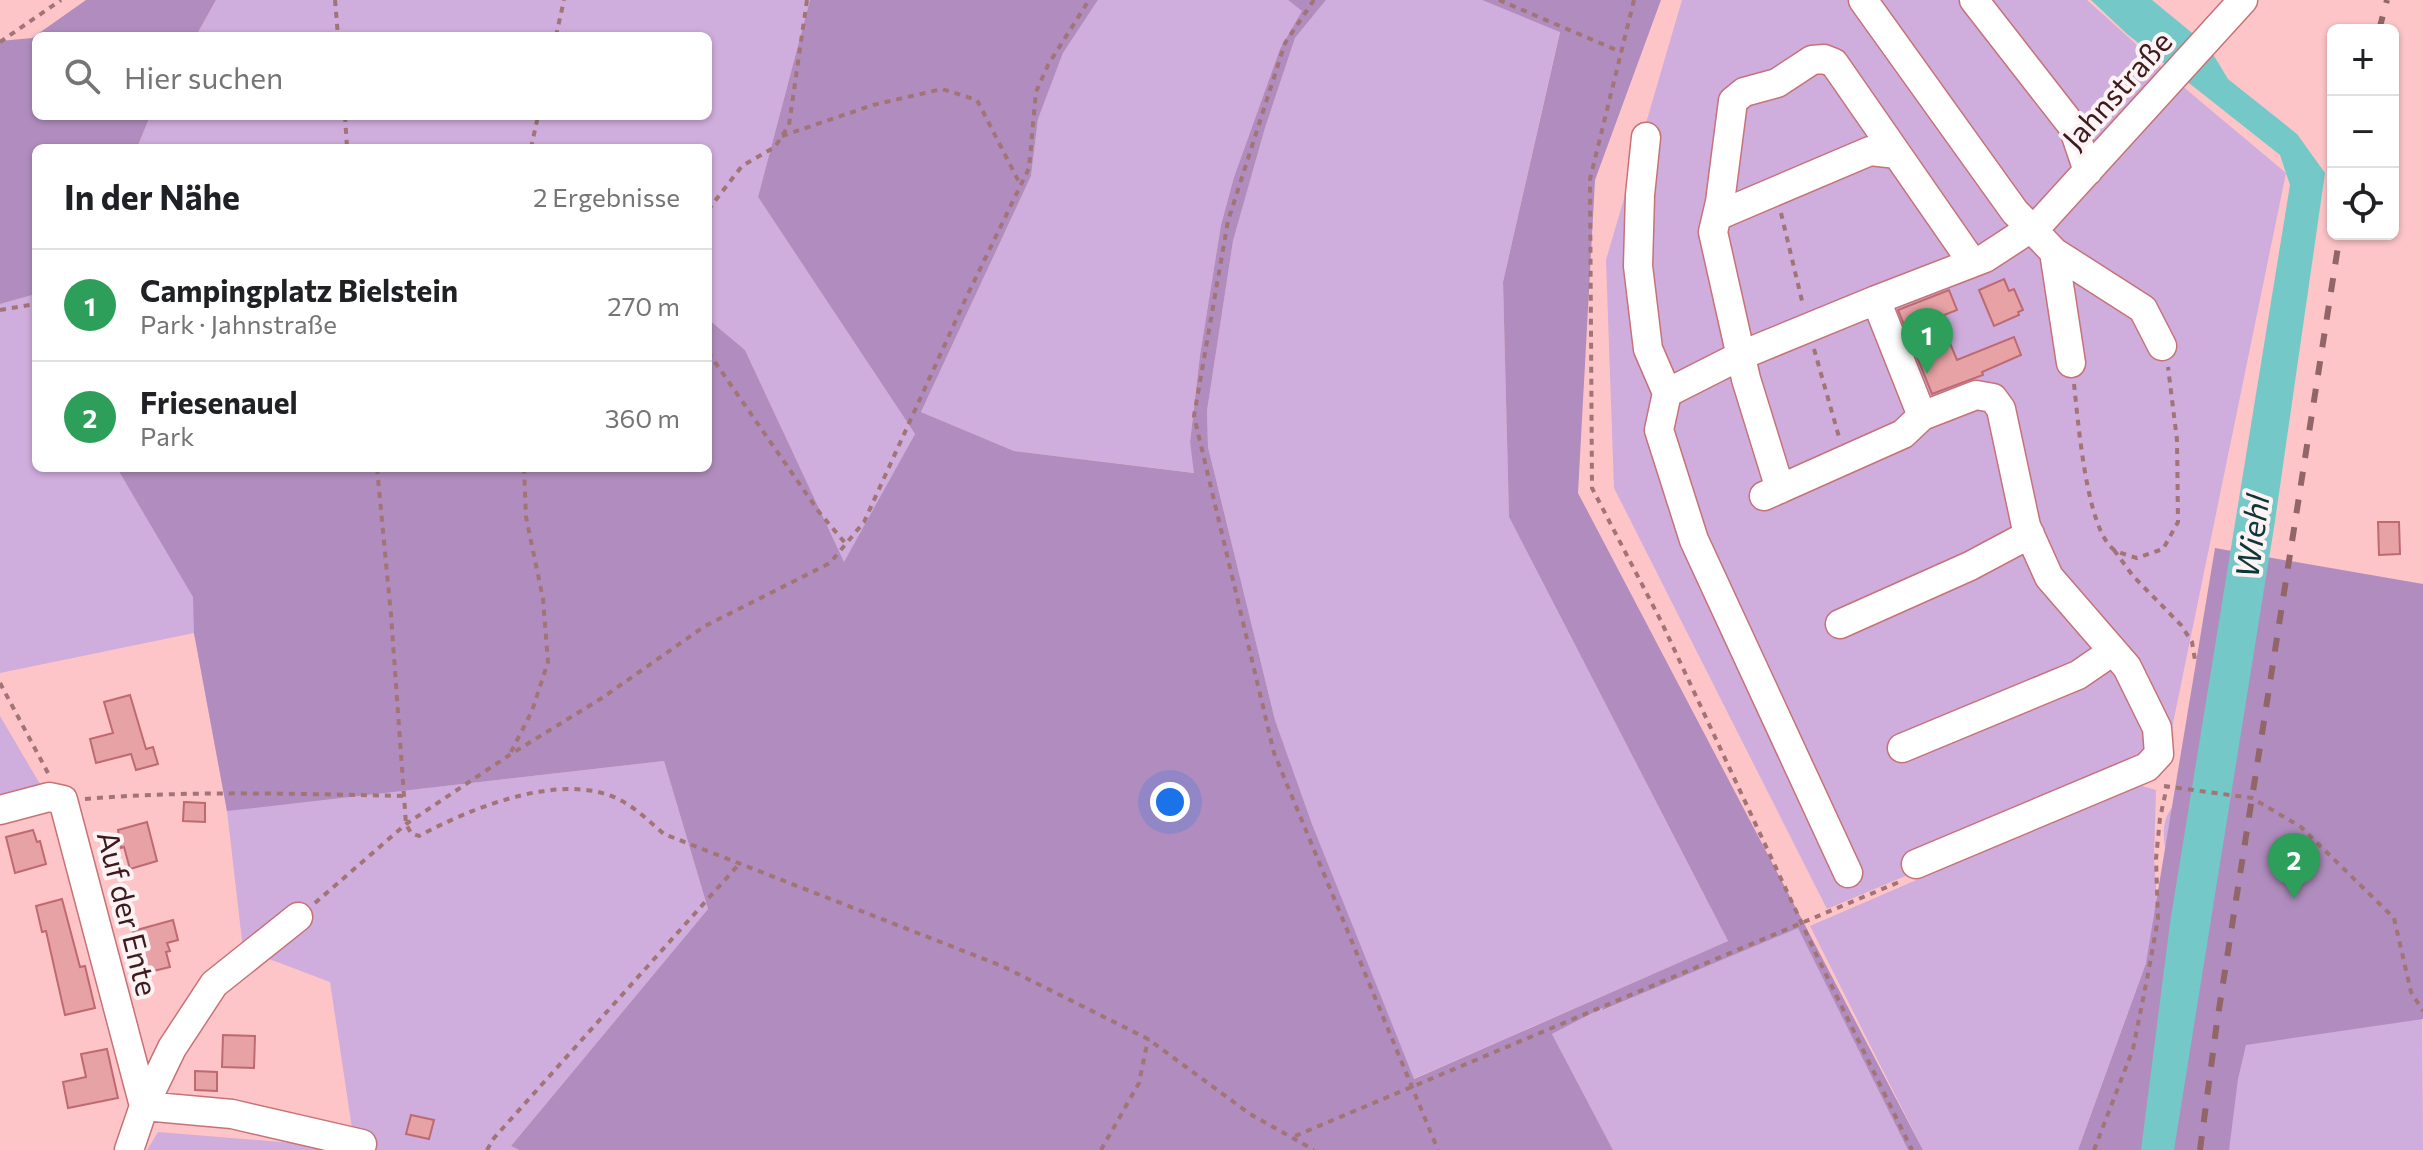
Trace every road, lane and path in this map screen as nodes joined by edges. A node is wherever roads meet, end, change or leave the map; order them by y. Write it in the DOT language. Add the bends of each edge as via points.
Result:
graph roads {
  1 [pos="61,0"];
  2 [pos="335,0"];
  3 [pos="564,0"];
  4 [pos="807,0"];
  5 [pos="1089,0"];
  6 [pos="1314,0"];
  7 [pos="1499,0"];
  8 [pos="1634,0"];
  9 [pos="1863,0"];
  10 [pos="1974,0"];
  11 [pos="2243,0"];
  12 [pos="338,32"];
  13 [pos="557,32"];
  14 [pos="0,42"];
  15 [pos="1621,52"];
  16 [pos="345,120"];
  17 [pos="537,120"];
  18 [pos="782,136"];
  19 [pos="1646,137"];
  20 [pos="347,144"];
  21 [pos="532,144"];
  22 [pos="1897,154"];
  23 [pos="2088,171"];
  24 [pos="1020,184"];
  25 [pos="712,205"];
  26 [pos="1717,216"];
  27 [pos="2036,226"];
  28 [pos="2054,252"];
  29 [pos="1972,262"];
  30 [pos="1876,300"];
  31 [pos="32,305"];
  32 [pos="0,310"];
  33 [pos="2162,346"];
  34 [pos="1742,355"];
  35 [pos="712,358"];
  36 [pos="2071,363"];
  37 [pos="1667,393"];
  38 [pos="1922,416"];
  39 [pos="377,472"];
  40 [pos="524,472"];
  41 [pos="2030,534"];
  42 [pos="846,544"];
  43 [pos="2112,548"];
  44 [pos="1840,624"];
  45 [pos="2113,651"];
  46 [pos="2195,660"];
  47 [pos="0,683"];
  48 [pos="1902,748"];
  49 [pos="511,754"];
  50 [pos="404,796"];
  51 [pos="63,800"];
  52 [pos="0,810"];
  53 [pos="406,824"];
  54 [pos="740,863"];
  55 [pos="1916,864"];
  56 [pos="1848,873"];
  57 [pos="298,917"];
  58 [pos="1801,922"];
  59 [pos="2423,1011"];
  60 [pos="1148,1039"];
  61 [pos="1411,1087"];
  62 [pos="144,1106"];
  63 [pos="1294,1137"];
  64 [pos="362,1144"];
  65 [pos="129,1150"];
  66 [pos="487,1150"];
  67 [pos="1101,1150"];
  68 [pos="1314,1150"];
  69 [pos="1438,1150"];
  70 [pos="1912,1150"];
  71 [pos="2094,1150"];
  1 -- 14 [label="path"];
  2 -- 12 [label="path"];
  3 -- 13 [label="path"];
  4 -- 18 [label="path" via="789,125"];
  5 -- 24 [label="path" via="1036,92 1029,168"];
  6 -- 61 [label="path" via="1285,43 1228,221 1194,416 1274,753"];
  7 -- 15 [label="path"];
  8 -- 15 [label="path"];
  9 -- 27 [label="street" via="2015,212"];
  10 -- 23 [label="street" via="2073,127"];
  11 -- 23 [label="street, Jahnstraße"];
  15 -- 58 [label="path" via="1590,179 1592,488 1661,621"];
  16 -- 20 [label="path"];
  17 -- 21 [label="path"];
  18 -- 24 [label="path" via="873,105 942,89 977,100"];
  18 -- 25 [label="path" via="775,147 742,166"];
  19 -- 37 [label="street" via="1638,266 1648,349"];
  22 -- 26 [label="street" via="1870,151"];
  22 -- 26 [label="street" via="1834,63 1812,60 1777,83 1744,92 1733,101"];
  22 -- 29 [label="street"];
  23 -- 27 [label="street, Jahnstraße"];
  24 -- 42 [label="path" via="864,522"];
  26 -- 34 [label="street" via="1713,232"];
  27 -- 28 [label="street"];
  27 -- 29 [label="street, Jahnstraße"];
  28 -- 33 [label="street" via="2143,309"];
  28 -- 36 [label="street"];
  29 -- 30 [label="street, Jahnstraße"];
  30 -- 34 [label="street, Jahnstraße"];
  30 -- 38 [label="street"];
  31 -- 32 [label="path"];
  33 -- 43 [label="path" via="2177,440 2178,522 2163,549 2137,558"];
  34 -- 37 [label="street, Jahnstraße"];
  34 -- 38 [label="street" via="1772,493 1903,434"];
  35 -- 42 [label="path"];
  36 -- 43 [label="path" via="2085,476 2096,517"];
  37 -- 56 [label="street" via="1659,430 1694,540"];
  38 -- 41 [label="street" via="1976,395 1993,398 2001,409"];
  39 -- 50 [label="path"];
  40 -- 49 [label="path" via="548,662"];
  41 -- 44 [label="street"];
  41 -- 45 [label="street" via="2049,577"];
  42 -- 49 [label="path" via="830,563 705,626"];
  43 -- 46 [label="path" via="2181,625"];
  45 -- 48 [label="street" via="2078,675"];
  45 -- 55 [label="street" via="2127,667 2157,728 2159,754 2147,767"];
  47 -- 51 [label="path"];
  49 -- 53 [label="path"];
  50 -- 51 [label="path" via="126,795"];
  50 -- 53 [label="path"];
  51 -- 52 [label="street" via="49,797"];
  51 -- 62 [label="street, Auf der Ente"];
  53 -- 54 [label="path" via="419,836 525,793 593,790 622,800 664,834"];
  53 -- 57 [label="path"];
  54 -- 60 [label="path" via="1002,966"];
  54 -- 66 [label="path"];
  57 -- 62 [label="street" via="214,984 172,1048"];
  58 -- 61 [label="path"];
  58 -- 70 [label="path"];
  59 -- 71 [label="path" via="2411,992 2394,918 2301,827 2252,798 2167,786 2156,859 2158,919 2133,1049"];
  60 -- 63 [label="path" via="1250,1114"];
  60 -- 67 [label="path" via="1139,1083"];
  61 -- 63 [label="path"];
  61 -- 69 [label="path"];
  62 -- 64 [label="street" via="232,1114"];
  62 -- 65 [label="street"];
  63 -- 68 [label="path"];
}
